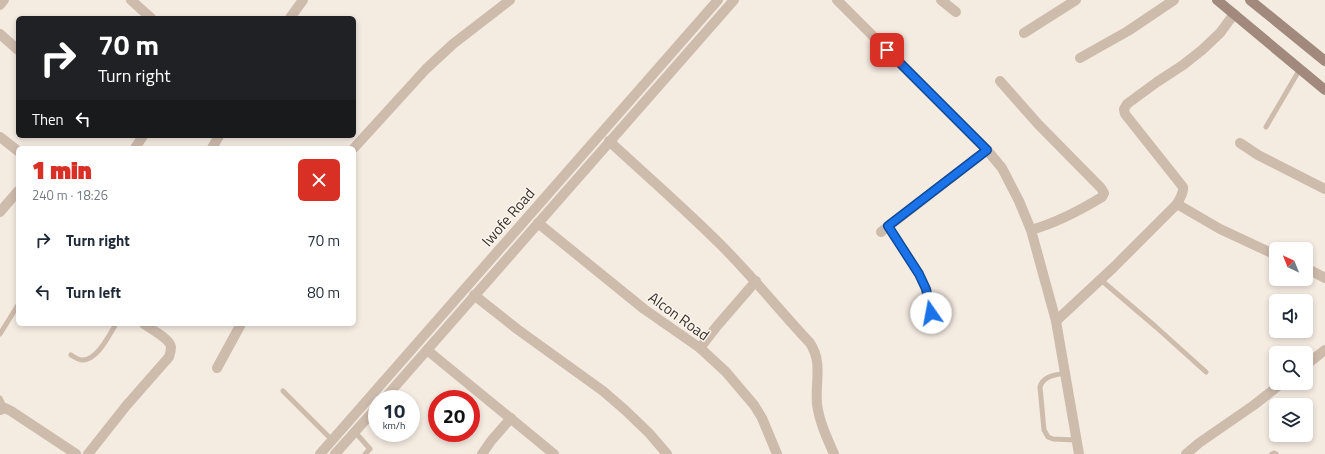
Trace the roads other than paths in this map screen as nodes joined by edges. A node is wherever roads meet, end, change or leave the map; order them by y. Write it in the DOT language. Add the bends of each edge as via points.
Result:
graph roads {
  1 [pos="4,0"];
  2 [pos="131,0"];
  3 [pos="303,0"];
  4 [pos="510,0"];
  5 [pos="718,0"];
  6 [pos="734,0"];
  7 [pos="837,0"];
  8 [pos="940,0"];
  9 [pos="1076,0"];
  10 [pos="1174,0"];
  11 [pos="1216,0"];
  12 [pos="1250,0"];
  13 [pos="0,5"];
  14 [pos="956,12"];
  15 [pos="1234,14"];
  16 [pos="149,16"];
  17 [pos="291,16"];
  18 [pos="1024,33"];
  19 [pos="0,34"];
  20 [pos="16,48"];
  21 [pos="1080,58"];
  22 [pos="1324,58"];
  23 [pos="1300,69"];
  24 [pos="1000,81"];
  25 [pos="1325,90"];
  26 [pos="1266,127"];
  27 [pos="0,137"];
  28 [pos="609,141"];
  29 [pos="1240,143"];
  30 [pos="356,146"];
  31 [pos="16,149"];
  32 [pos="987,150"];
  33 [pos="1325,189"];
  34 [pos="16,193"];
  35 [pos="1177,204"];
  36 [pos="0,212"];
  37 [pos="538,223"];
  38 [pos="884,229"];
  39 [pos="1031,230"];
  40 [pos="1269,252"];
  41 [pos="1313,272"];
  42 [pos="1325,278"];
  43 [pos="1101,280"];
  44 [pos="756,281"];
  45 [pos="474,295"];
  46 [pos="16,308"];
  47 [pos="931,313"];
  48 [pos="1056,321"];
  49 [pos="115,326"];
  50 [pos="147,326"];
  51 [pos="240,326"];
  52 [pos="0,334"];
  53 [pos="700,348"];
  54 [pos="427,350"];
  55 [pos="1325,351"];
  56 [pos="71,355"];
  57 [pos="1313,360"];
  58 [pos="218,368"];
  59 [pos="1206,372"];
  60 [pos="1065,373"];
  61 [pos="392,390"];
  62 [pos="1273,390"];
  63 [pos="283,391"];
  64 [pos="0,398"];
  65 [pos="3,409"];
  66 [pos="368,417"];
  67 [pos="511,418"];
  68 [pos="355,432"];
  69 [pos="332,440"];
  70 [pos="1076,440"];
  71 [pos="370,449"];
  72 [pos="337,453"];
  73 [pos="76,454"];
  74 [pos="88,454"];
  75 [pos="320,454"];
  76 [pos="365,454"];
  77 [pos="375,454"];
  78 [pos="482,454"];
  79 [pos="554,454"];
  80 [pos="667,454"];
  81 [pos="777,454"];
  82 [pos="834,454"];
  83 [pos="1079,454"];
  84 [pos="1186,454"];
  85 [pos="1272,454"];
  86 [pos="1276,454"];
  1 -- 13 [label="street"];
  2 -- 16 [label="street"];
  3 -- 17 [label="street"];
  4 -- 30 [label="street" via="452,44"];
  5 -- 69 [label="street, Iwofe Road"];
  6 -- 28 [label="street, Iwofe Road"];
  7 -- 32 [label="street"];
  8 -- 14 [label="street"];
  9 -- 18 [label="street"];
  10 -- 21 [label="street" via="1128,31"];
  11 -- 15 [label="main road"];
  12 -- 22 [label="main road"];
  15 -- 23 [label="main road"];
  15 -- 35 [label="street" via="1220,33 1202,50 1127,104 1124,109 1125,114 1183,187"];
  19 -- 20 [label="street"];
  23 -- 25 [label="main road"];
  23 -- 26 [label="lane"];
  24 -- 39 [label="street" via="1104,193 1102,197 1050,225"];
  27 -- 31 [label="street"];
  28 -- 37 [label="street, Iwofe Road"];
  28 -- 44 [label="street" via="687,211"];
  29 -- 33 [label="street"];
  32 -- 38 [label="street"];
  32 -- 39 [label="street" via="1002,168"];
  34 -- 36 [label="street"];
  35 -- 40 [label="street" via="1220,230"];
  35 -- 43 [label="street"];
  37 -- 45 [label="street, Iwofe Road"];
  37 -- 53 [label="street, Alcon Road" via="644,309"];
  38 -- 47 [label="lane" via="919,274 926,289"];
  39 -- 48 [label="street"];
  41 -- 42 [label="street"];
  43 -- 48 [label="street"];
  43 -- 59 [label="lane"];
  44 -- 53 [label="street"];
  44 -- 82 [label="street" via="815,351 818,362 817,404"];
  45 -- 54 [label="street, Iwofe Road"];
  45 -- 80 [label="street" via="603,391 649,433"];
  46 -- 52 [label="lane"];
  48 -- 60 [label="street"];
  49 -- 56 [label="lane" via="98,352 88,360"];
  50 -- 74 [label="street" via="170,344 169,357"];
  51 -- 58 [label="street"];
  53 -- 81 [label="street, Alcon Road" via="726,372 754,405"];
  54 -- 61 [label="street, Iwofe Road"];
  54 -- 67 [label="street"];
  55 -- 57 [label="street"];
  60 -- 70 [label="street"];
  60 -- 70 [label="lane" via="1045,378 1041,382 1044,430 1048,437 1053,439"];
  62 -- 84 [label="street"];
  63 -- 69 [label="lane"];
  64 -- 65 [label="lane"];
  65 -- 73 [label="street"];
  66 -- 68 [label="street"];
  67 -- 78 [label="street"];
  67 -- 79 [label="street"];
  68 -- 71 [label="lane"];
  68 -- 72 [label="street"];
  69 -- 75 [label="street, Iwofe Road"];
  70 -- 83 [label="street"];
  71 -- 76 [label="lane"];
  71 -- 77 [label="lane"];
  85 -- 86 [label="lane"];
}
